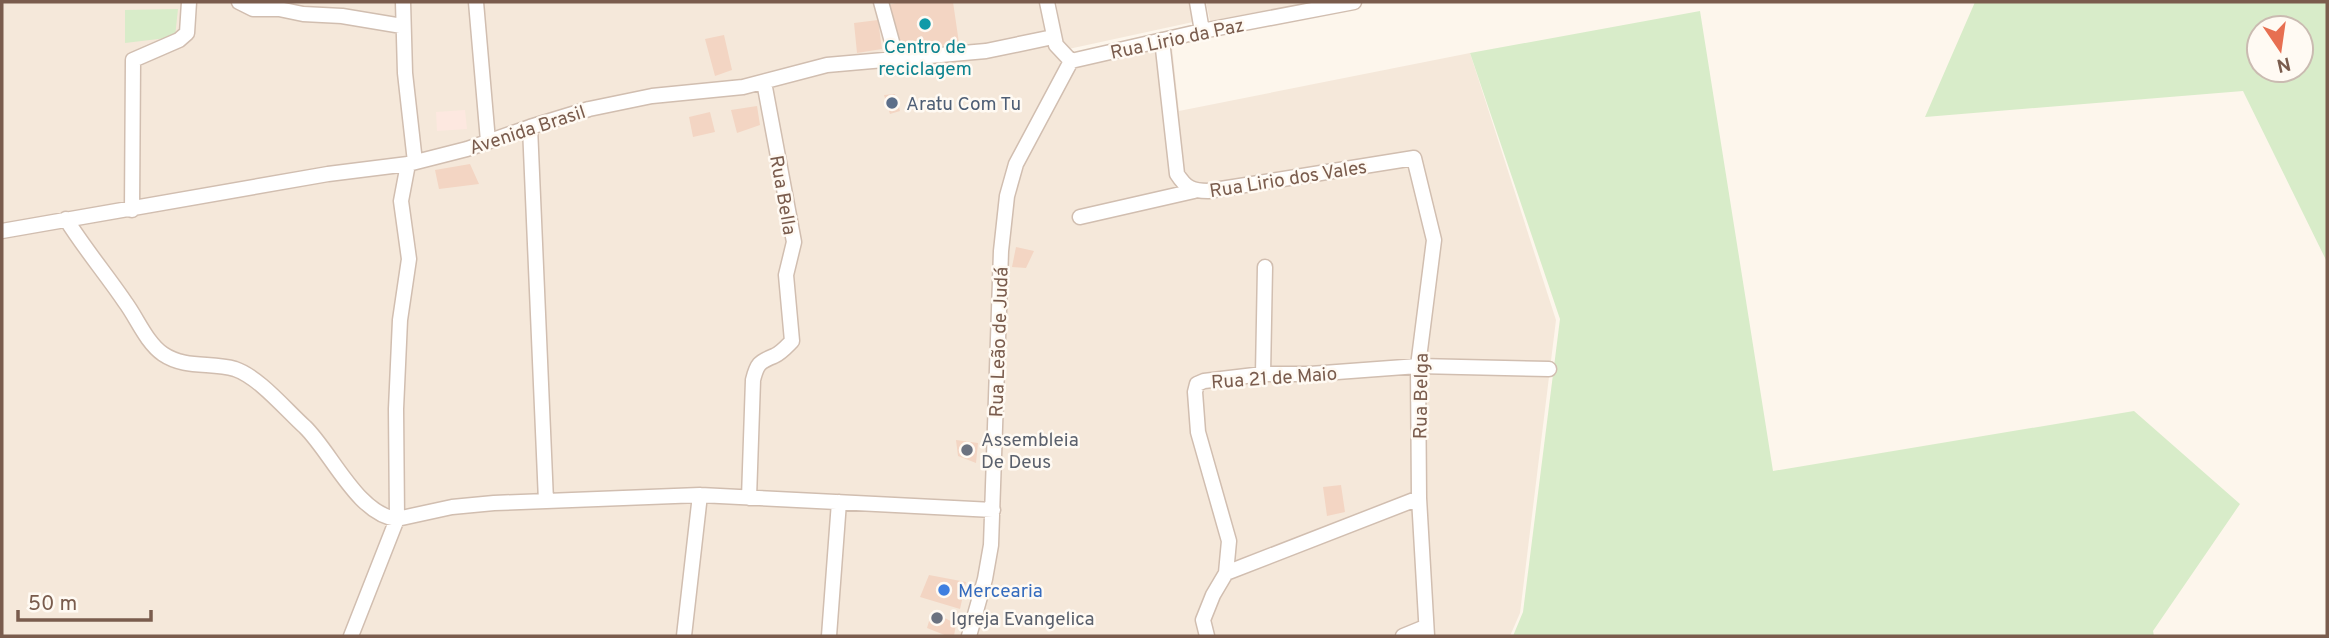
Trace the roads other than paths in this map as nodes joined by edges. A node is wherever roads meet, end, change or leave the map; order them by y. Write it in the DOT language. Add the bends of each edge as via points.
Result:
graph roads {
  1 [pos="189,2"];
  2 [pos="239,2"];
  3 [pos="403,2"];
  4 [pos="476,2"];
  5 [pos="881,2"];
  6 [pos="1046,2"];
  7 [pos="1197,2"];
  8 [pos="1344,3"];
  9 [pos="402,26"];
  10 [pos="1202,31"];
  11 [pos="1053,37"];
  12 [pos="1162,40"];
  13 [pos="897,60"];
  14 [pos="1071,61"];
  15 [pos="764,82"];
  16 [pos="530,127"];
  17 [pos="488,141"];
  18 [pos="1414,158"];
  19 [pos="411,163"];
  20 [pos="1194,191"];
  21 [pos="132,210"];
  22 [pos="1080,216"];
  23 [pos="66,219"];
  24 [pos="2,231"];
  25 [pos="1265,267"];
  26 [pos="1419,366"];
  27 [pos="1549,369"];
  28 [pos="1263,374"];
  29 [pos="700,495"];
  30 [pos="749,498"];
  31 [pos="1419,498"];
  32 [pos="545,501"];
  33 [pos="839,502"];
  34 [pos="993,510"];
  35 [pos="393,519"];
  36 [pos="1226,573"];
  37 [pos="1426,632"];
  38 [pos="351,636"];
  39 [pos="684,636"];
  40 [pos="829,636"];
  41 [pos="969,636"];
  42 [pos="1207,636"];
  43 [pos="1403,636"];
  1 -- 21 [label="street" via="187,33 133,60"];
  2 -- 9 [label="street" via="253,9"];
  3 -- 9 [label="street"];
  4 -- 17 [label="street"];
  5 -- 13 [label="street"];
  6 -- 11 [label="street"];
  7 -- 10 [label="street"];
  8 -- 10 [label="street, Rua Lirio da Paz"];
  9 -- 19 [label="street"];
  10 -- 12 [label="street, Rua Lirio da Paz"];
  11 -- 13 [label="street, Avenida Brasil" via="986,51"];
  11 -- 14 [label="street"];
  12 -- 14 [label="street, Rua Lirio da Paz"];
  12 -- 20 [label="street, Rua Lirio dos Vales" via="1177,174"];
  13 -- 15 [label="street, Avenida Brasil" via="827,65"];
  14 -- 34 [label="street, Rua Leão de Judá" via="1021,152 1007,195 1001,251"];
  15 -- 16 [label="street, Avenida Brasil" via="652,96"];
  15 -- 30 [label="street, Rua Bella" via="794,242 786,275 792,341 756,369"];
  16 -- 17 [label="street, Avenida Brasil"];
  16 -- 32 [label="street"];
  17 -- 19 [label="street, Avenida Brasil"];
  18 -- 20 [label="street, Rua Lirio dos Vales"];
  18 -- 26 [label="street, Rua Belga" via="1434,240"];
  19 -- 21 [label="street, Avenida Brasil"];
  19 -- 35 [label="street" via="401,201 409,259 400,320"];
  20 -- 22 [label="street"];
  21 -- 23 [label="street, Avenida Brasil"];
  23 -- 24 [label="street, Avenida Brasil"];
  23 -- 35 [label="street" via="160,352 188,364 234,369 247,375 309,431 359,497"];
  25 -- 28 [label="street"];
  26 -- 27 [label="street, Rua 21 de Maio"];
  26 -- 28 [label="street, Rua 21 de Maio"];
  26 -- 31 [label="street, Rua Belga"];
  28 -- 36 [label="street, Rua 21 de Maio" via="1204,381 1197,384 1195,392 1198,432 1229,541"];
  29 -- 30 [label="street"];
  29 -- 32 [label="street"];
  29 -- 39 [label="street"];
  30 -- 33 [label="street"];
  31 -- 36 [label="street"];
  31 -- 37 [label="street, Rua Belga"];
  32 -- 35 [label="street" via="452,508"];
  33 -- 34 [label="street"];
  33 -- 40 [label="street"];
  34 -- 41 [label="street, Rua Leão de Judá" via="985,579"];
  35 -- 38 [label="street"];
  36 -- 42 [label="street" via="1203,620"];
  37 -- 43 [label="street"];
}
